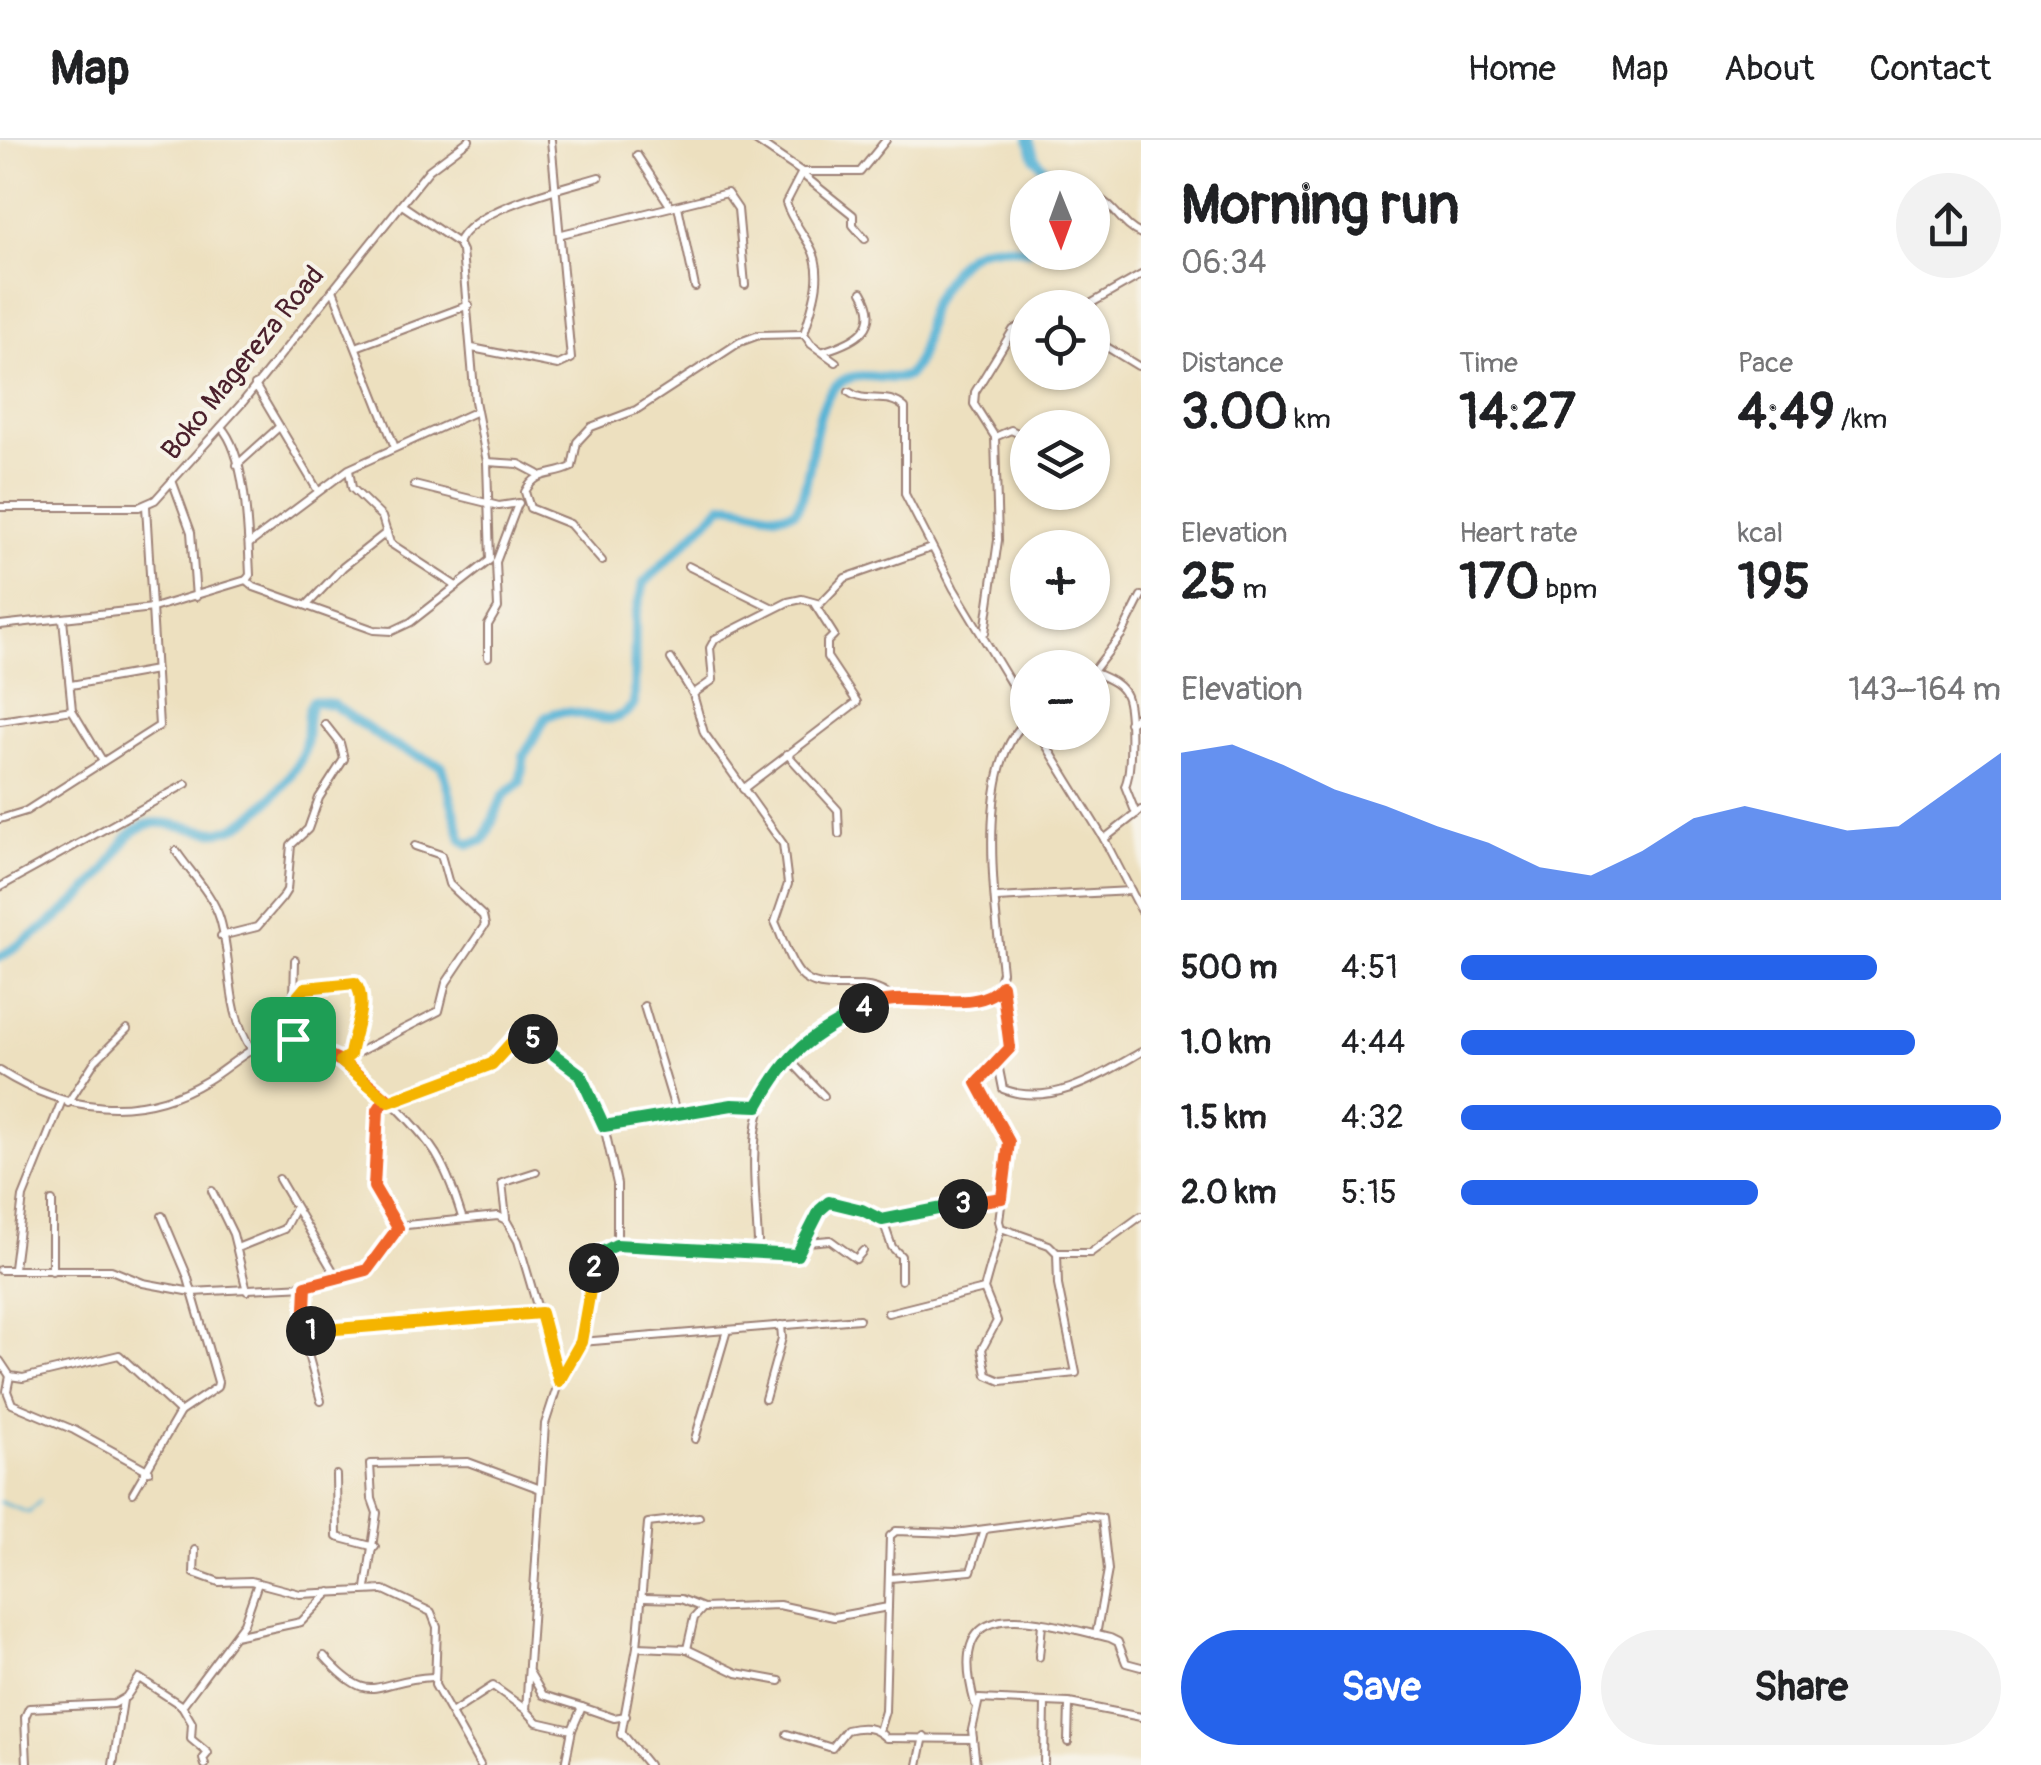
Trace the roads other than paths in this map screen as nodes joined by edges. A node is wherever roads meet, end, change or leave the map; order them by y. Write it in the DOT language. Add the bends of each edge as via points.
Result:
graph roads {
  1 [pos="446,140"];
  2 [pos="469,140"];
  3 [pos="551,140"];
  4 [pos="755,140"];
  5 [pos="886,140"];
  6 [pos="447,153"];
  7 [pos="638,155"];
  8 [pos="803,174"];
  9 [pos="599,178"];
  10 [pos="556,190"];
  11 [pos="402,204"];
  12 [pos="1110,204"];
  13 [pos="674,206"];
  14 [pos="562,234"];
  15 [pos="1141,234"];
  16 [pos="457,238"];
  17 [pos="865,239"];
  18 [pos="1141,276"];
  19 [pos="1133,281"];
  20 [pos="745,285"];
  21 [pos="333,288"];
  22 [pos="694,288"];
  23 [pos="862,292"];
  24 [pos="1141,292"];
  25 [pos="1110,293"];
  26 [pos="469,304"];
  27 [pos="804,334"];
  28 [pos="1010,335"];
  29 [pos="356,347"];
  30 [pos="472,348"];
  31 [pos="1110,349"];
  32 [pos="823,352"];
  33 [pos="836,362"];
  34 [pos="1138,366"];
  35 [pos="256,386"];
  36 [pos="849,392"];
  37 [pos="477,411"];
  38 [pos="221,427"];
  39 [pos="279,427"];
  40 [pos="1010,430"];
  41 [pos="994,437"];
  42 [pos="394,445"];
  43 [pos="487,462"];
  44 [pos="237,465"];
  45 [pos="348,468"];
  46 [pos="539,474"];
  47 [pos="174,483"];
  48 [pos="414,485"];
  49 [pos="318,491"];
  50 [pos="522,500"];
  51 [pos="490,504"];
  52 [pos="146,506"];
  53 [pos="0,507"];
  54 [pos="530,508"];
  55 [pos="515,516"];
  56 [pos="387,532"];
  57 [pos="248,544"];
  58 [pos="931,548"];
  59 [pos="602,561"];
  60 [pos="688,566"];
  61 [pos="246,580"];
  62 [pos="456,586"];
  63 [pos="1141,596"];
  64 [pos="196,597"];
  65 [pos="307,605"];
  66 [pos="815,605"];
  67 [pos="152,608"];
  68 [pos="774,608"];
  69 [pos="63,619"];
  70 [pos="0,625"];
  71 [pos="985,634"];
  72 [pos="1110,650"];
  73 [pos="488,656"];
  74 [pos="671,660"];
  75 [pos="156,670"];
  76 [pos="1010,679"];
  77 [pos="1110,680"];
  78 [pos="70,685"];
  79 [pos="694,694"];
  80 [pos="72,710"];
  81 [pos="1141,714"];
  82 [pos="0,721"];
  83 [pos="1128,723"];
  84 [pos="325,724"];
  85 [pos="1010,743"];
  86 [pos="1049,750"];
  87 [pos="787,754"];
  88 [pos="102,760"];
  89 [pos="186,784"];
  90 [pos="744,789"];
  91 [pos="1138,812"];
  92 [pos="0,819"];
  93 [pos="838,834"];
  94 [pos="1104,839"];
  95 [pos="414,846"];
  96 [pos="176,851"];
  97 [pos="0,887"];
  98 [pos="1131,890"];
  99 [pos="997,898"];
  100 [pos="1141,910"];
  101 [pos="221,936"];
  102 [pos="295,960"];
  103 [pos="1002,985"];
  104 [pos="891,998"];
  105 [pos="294,1001"];
  106 [pos="644,1006"];
  107 [pos="127,1029"];
  108 [pos="293,1039"];
  109 [pos="252,1050"];
  110 [pos="1141,1052"];
  111 [pos="350,1055"];
  112 [pos="787,1058"];
  113 [pos="341,1061"];
  114 [pos="998,1063"];
  115 [pos="0,1071"];
  116 [pos="824,1096"];
  117 [pos="387,1100"];
  118 [pos="64,1103"];
  119 [pos="758,1106"];
  120 [pos="676,1112"];
  121 [pos="604,1126"];
  122 [pos="536,1172"];
  123 [pos="279,1179"];
  124 [pos="212,1191"];
  125 [pos="1002,1198"];
  126 [pos="52,1200"];
  127 [pos="295,1209"];
  128 [pos="162,1216"];
  129 [pos="1141,1216"];
  130 [pos="462,1217"];
  131 [pos="506,1220"];
  132 [pos="882,1220"];
  133 [pos="398,1228"];
  134 [pos="1001,1228"];
  135 [pos="807,1242"];
  136 [pos="616,1245"];
  137 [pos="237,1248"];
  138 [pos="753,1249"];
  139 [pos="862,1251"];
  140 [pos="1057,1253"];
  141 [pos="14,1268"];
  142 [pos="0,1270"];
  143 [pos="52,1270"];
  144 [pos="901,1280"];
  145 [pos="339,1281"];
  146 [pos="306,1286"];
  147 [pos="984,1289"];
  148 [pos="247,1291"];
  149 [pos="192,1292"];
  150 [pos="541,1313"];
  151 [pos="888,1313"];
  152 [pos="858,1318"];
  153 [pos="781,1325"];
  154 [pos="727,1330"];
  155 [pos="304,1331"];
  156 [pos="581,1342"];
  157 [pos="0,1361"];
  158 [pos="10,1376"];
  159 [pos="559,1381"];
  160 [pos="766,1399"];
  161 [pos="321,1401"];
  162 [pos="180,1412"];
  163 [pos="695,1439"];
  164 [pos="149,1470"];
  165 [pos="336,1475"];
  166 [pos="538,1488"];
  167 [pos="133,1494"];
  168 [pos="699,1517"];
  169 [pos="984,1530"];
  170 [pos="374,1547"];
  171 [pos="194,1550"];
  172 [pos="890,1578"];
  173 [pos="258,1583"];
  174 [pos="366,1588"];
  175 [pos="331,1591"];
  176 [pos="644,1598"];
  177 [pos="888,1607"];
  178 [pos="704,1608"];
  179 [pos="1042,1624"];
  180 [pos="1096,1635"];
  181 [pos="235,1636"];
  182 [pos="637,1648"];
  183 [pos="688,1649"];
  184 [pos="324,1656"];
  185 [pos="1039,1657"];
  186 [pos="1141,1667"];
  187 [pos="530,1672"];
  188 [pos="433,1677"];
  189 [pos="780,1681"];
  190 [pos="123,1699"];
  191 [pos="1045,1702"];
  192 [pos="1069,1703"];
  193 [pos="975,1704"];
  194 [pos="182,1706"];
  195 [pos="582,1707"];
  196 [pos="526,1710"];
  197 [pos="453,1712"];
  198 [pos="627,1716"];
  199 [pos="1141,1717"];
  200 [pos="614,1718"];
  201 [pos="572,1730"];
  202 [pos="879,1731"];
  203 [pos="787,1734"];
  204 [pos="621,1735"];
  205 [pos="973,1735"];
  206 [pos="913,1736"];
  207 [pos="924,1736"];
  208 [pos="1068,1742"];
  209 [pos="920,1744"];
  210 [pos="27,1765"];
  211 [pos="112,1765"];
  212 [pos="206,1765"];
  213 [pos="480,1765"];
  214 [pos="565,1765"];
  215 [pos="648,1765"];
  216 [pos="918,1765"];
  217 [pos="976,1765"];
  218 [pos="1044,1765"];
  1 -- 6 [label="street"];
  2 -- 6 [label="street, Boko Magereza Road"];
  3 -- 10 [label="street"];
  4 -- 8 [label="street"];
  5 -- 8 [label="street" via="860,172"];
  6 -- 11 [label="street, Boko Magereza Road"];
  7 -- 13 [label="street"];
  8 -- 17 [label="street" via="853,215"];
  8 -- 27 [label="street" via="786,204 817,268"];
  9 -- 10 [label="street"];
  10 -- 14 [label="street"];
  10 -- 16 [label="street" via="508,206"];
  11 -- 16 [label="street"];
  11 -- 21 [label="street, Boko Magereza Road"];
  12 -- 15 [label="street"];
  13 -- 14 [label="street"];
  13 -- 20 [label="street" via="730,195 738,210"];
  13 -- 22 [label="street"];
  14 -- 30 [label="street" via="569,363"];
  16 -- 26 [label="street"];
  18 -- 19 [label="street"];
  19 -- 24 [label="street"];
  19 -- 25 [label="street"];
  21 -- 29 [label="street"];
  21 -- 35 [label="street, Boko Magereza Road"];
  23 -- 32 [label="street" via="871,319 855,338"];
  26 -- 29 [label="street"];
  26 -- 30 [label="street"];
  27 -- 32 [label="street"];
  27 -- 46 [label="street" via="740,342 636,410 591,426 576,442 568,470"];
  28 -- 41 [label="street" via="975,392 974,404"];
  29 -- 42 [label="street"];
  30 -- 37 [label="street"];
  31 -- 34 [label="street"];
  32 -- 33 [label="street"];
  35 -- 38 [label="street, Boko Magereza Road"];
  35 -- 39 [label="street"];
  36 -- 58 [label="street" via="905,408 902,483"];
  37 -- 42 [label="street"];
  37 -- 43 [label="street"];
  38 -- 44 [label="street"];
  38 -- 47 [label="street, Boko Magereza Road"];
  39 -- 44 [label="street"];
  39 -- 49 [label="street"];
  40 -- 41 [label="street"];
  41 -- 71 [label="street" via="998,540"];
  42 -- 45 [label="street"];
  43 -- 46 [label="street" via="519,464"];
  43 -- 51 [label="street"];
  44 -- 57 [label="street"];
  45 -- 49 [label="street"];
  45 -- 56 [label="street" via="352,488 382,517"];
  46 -- 50 [label="street"];
  47 -- 52 [label="street, Boko Magereza Road"];
  47 -- 64 [label="street" via="191,532"];
  48 -- 51 [label="street"];
  49 -- 57 [label="street"];
  50 -- 51 [label="street"];
  50 -- 54 [label="street"];
  50 -- 55 [label="street"];
  51 -- 62 [label="street" via="488,565"];
  52 -- 53 [label="street"];
  52 -- 67 [label="street"];
  54 -- 55 [label="street"];
  54 -- 59 [label="street" via="570,524"];
  55 -- 73 [label="street" via="496,562 498,608 488,625"];
  56 -- 62 [label="street" via="398,550"];
  56 -- 65 [label="street"];
  57 -- 61 [label="street"];
  58 -- 66 [label="street" via="845,578"];
  58 -- 71 [label="street"];
  60 -- 68 [label="street"];
  61 -- 64 [label="street"];
  61 -- 65 [label="street"];
  62 -- 65 [label="street" via="392,631"];
  63 -- 72 [label="street"];
  64 -- 67 [label="street"];
  66 -- 68 [label="street" via="796,600"];
  66 -- 87 [label="street" via="834,635 826,642 827,657 857,702"];
  67 -- 69 [label="street"];
  67 -- 75 [label="street"];
  68 -- 79 [label="street" via="711,643 713,680"];
  69 -- 70 [label="street"];
  69 -- 78 [label="street"];
  71 -- 76 [label="street"];
  74 -- 79 [label="street"];
  75 -- 78 [label="street"];
  75 -- 88 [label="street" via="159,726"];
  77 -- 83 [label="street" via="1126,695"];
  78 -- 80 [label="street"];
  79 -- 90 [label="street" via="704,733"];
  80 -- 82 [label="street"];
  80 -- 88 [label="street"];
  81 -- 83 [label="street"];
  83 -- 91 [label="street" via="1132,767 1125,786"];
  84 -- 101 [label="street" via="344,759 308,830 291,845 288,890 256,926"];
  85 -- 99 [label="street" via="995,795"];
  86 -- 94 [label="street"];
  87 -- 90 [label="street"];
  87 -- 93 [label="street" via="838,810"];
  88 -- 92 [label="street" via="26,811"];
  89 -- 97 [label="street"];
  90 -- 104 [label="street" via="783,844 788,884 775,922 798,971 815,983 866,986"];
  91 -- 94 [label="street"];
  94 -- 98 [label="street"];
  95 -- 111 [label="street" via="441,855 449,884 485,925 450,978 439,1011"];
  96 -- 101 [label="street" via="220,918"];
  98 -- 99 [label="street"];
  98 -- 100 [label="street"];
  99 -- 103 [label="street"];
  101 -- 109 [label="street"];
  102 -- 105 [label="street"];
  103 -- 104 [label="street" via="970,1001"];
  103 -- 114 [label="street" via="1010,1048"];
  104 -- 112 [label="street" via="818,1034"];
  105 -- 108 [label="street"];
  105 -- 111 [label="street" via="312,984 358,985"];
  106 -- 120 [label="street"];
  107 -- 118 [label="street"];
  108 -- 109 [label="street"];
  108 -- 113 [label="street"];
  109 -- 118 [label="street" via="202,1083 158,1099 104,1110"];
  110 -- 114 [label="street" via="1079,1086 1034,1092 1004,1089"];
  111 -- 113 [label="street"];
  112 -- 116 [label="street"];
  112 -- 119 [label="street"];
  113 -- 117 [label="street"];
  114 -- 125 [label="street" via="977,1083 1009,1142"];
  115 -- 118 [label="street"];
  117 -- 121 [label="street" via="492,1064 524,1034 580,1074"];
  117 -- 130 [label="street" via="436,1154"];
  117 -- 133 [label="street" via="378,1110 374,1187"];
  118 -- 141 [label="street" via="23,1197"];
  119 -- 120 [label="street"];
  119 -- 138 [label="street"];
  120 -- 121 [label="street"];
  121 -- 136 [label="street" via="619,1206"];
  122 -- 131 [label="street" via="502,1183"];
  123 -- 127 [label="street"];
  124 -- 137 [label="street"];
  125 -- 132 [label="street"];
  125 -- 134 [label="street"];
  126 -- 143 [label="street"];
  127 -- 137 [label="street" via="284,1229"];
  127 -- 145 [label="street"];
  128 -- 149 [label="street"];
  129 -- 140 [label="street" via="1090,1253"];
  130 -- 131 [label="street"];
  130 -- 133 [label="street"];
  131 -- 150 [label="street"];
  132 -- 135 [label="street" via="829,1202"];
  132 -- 144 [label="street" via="901,1256"];
  133 -- 145 [label="street" via="372,1267"];
  134 -- 140 [label="street"];
  134 -- 147 [label="street"];
  135 -- 138 [label="street" via="797,1255"];
  135 -- 139 [label="street" via="830,1240 856,1259"];
  136 -- 138 [label="street"];
  136 -- 156 [label="street" via="596,1260"];
  137 -- 148 [label="street"];
  140 -- 147 [label="street" via="1076,1372 1015,1380 987,1375 982,1349 997,1322"];
  141 -- 142 [label="street"];
  141 -- 143 [label="street"];
  143 -- 149 [label="street" via="111,1270"];
  145 -- 146 [label="street"];
  146 -- 148 [label="street"];
  146 -- 155 [label="street"];
  147 -- 151 [label="street"];
  148 -- 149 [label="street"];
  149 -- 162 [label="street" via="218,1384"];
  150 -- 155 [label="street"];
  150 -- 159 [label="street"];
  152 -- 153 [label="street"];
  153 -- 154 [label="street"];
  153 -- 160 [label="street"];
  154 -- 156 [label="street"];
  154 -- 163 [label="street"];
  155 -- 161 [label="street"];
  156 -- 159 [label="street"];
  157 -- 158 [label="street"];
  158 -- 162 [label="street" via="119,1355"];
  158 -- 164 [label="street" via="12,1404"];
  159 -- 166 [label="street" via="545,1424"];
  162 -- 164 [label="street"];
  164 -- 167 [label="street"];
  165 -- 170 [label="street" via="337,1537"];
  166 -- 170 [label="street" via="468,1462 370,1464"];
  166 -- 187 [label="street"];
  168 -- 176 [label="street" via="648,1523"];
  169 -- 172 [label="street" via="971,1571"];
  169 -- 172 [label="street" via="896,1531 890,1536"];
  169 -- 180 [label="street" via="1102,1518 1108,1570"];
  170 -- 174 [label="street"];
  171 -- 173 [label="street" via="194,1573 219,1582"];
  172 -- 177 [label="street"];
  173 -- 175 [label="street" via="300,1594"];
  173 -- 181 [label="street"];
  174 -- 175 [label="street"];
  174 -- 188 [label="street" via="431,1612 437,1627"];
  175 -- 181 [label="street" via="302,1622"];
  176 -- 178 [label="street" via="676,1598"];
  176 -- 182 [label="street"];
  177 -- 178 [label="street" via="834,1616 779,1605"];
  177 -- 202 [label="street"];
  178 -- 183 [label="street" via="694,1618"];
  179 -- 180 [label="street"];
  179 -- 185 [label="street"];
  179 -- 193 [label="street" via="994,1621 981,1627 968,1654"];
  180 -- 186 [label="street" via="1115,1640 1126,1663"];
  181 -- 194 [label="street"];
  182 -- 183 [label="street"];
  182 -- 198 [label="street"];
  183 -- 189 [label="street" via="737,1673"];
  184 -- 188 [label="street" via="364,1690"];
  187 -- 195 [label="street" via="543,1695"];
  187 -- 196 [label="street"];
  188 -- 197 [label="street"];
  190 -- 194 [label="street" via="139,1678"];
  190 -- 210 [label="street" via="30,1708"];
  190 -- 211 [label="street"];
  191 -- 192 [label="street"];
  191 -- 193 [label="street" via="982,1698"];
  191 -- 218 [label="street"];
  192 -- 199 [label="street"];
  192 -- 208 [label="street"];
  193 -- 205 [label="street"];
  194 -- 212 [label="street" via="192,1723 191,1739 208,1754"];
  195 -- 200 [label="street"];
  195 -- 201 [label="street"];
  196 -- 197 [label="street" via="493,1686"];
  196 -- 201 [label="street" via="537,1722"];
  197 -- 213 [label="street"];
  198 -- 200 [label="street"];
  198 -- 204 [label="street"];
  200 -- 204 [label="street"];
  201 -- 214 [label="street"];
  202 -- 203 [label="street" via="849,1729 832,1748"];
  202 -- 206 [label="street" via="886,1738"];
  204 -- 215 [label="street"];
  205 -- 207 [label="street"];
  205 -- 217 [label="street"];
  206 -- 207 [label="street"];
  206 -- 209 [label="street"];
  207 -- 209 [label="street"];
  209 -- 216 [label="street"];
}
